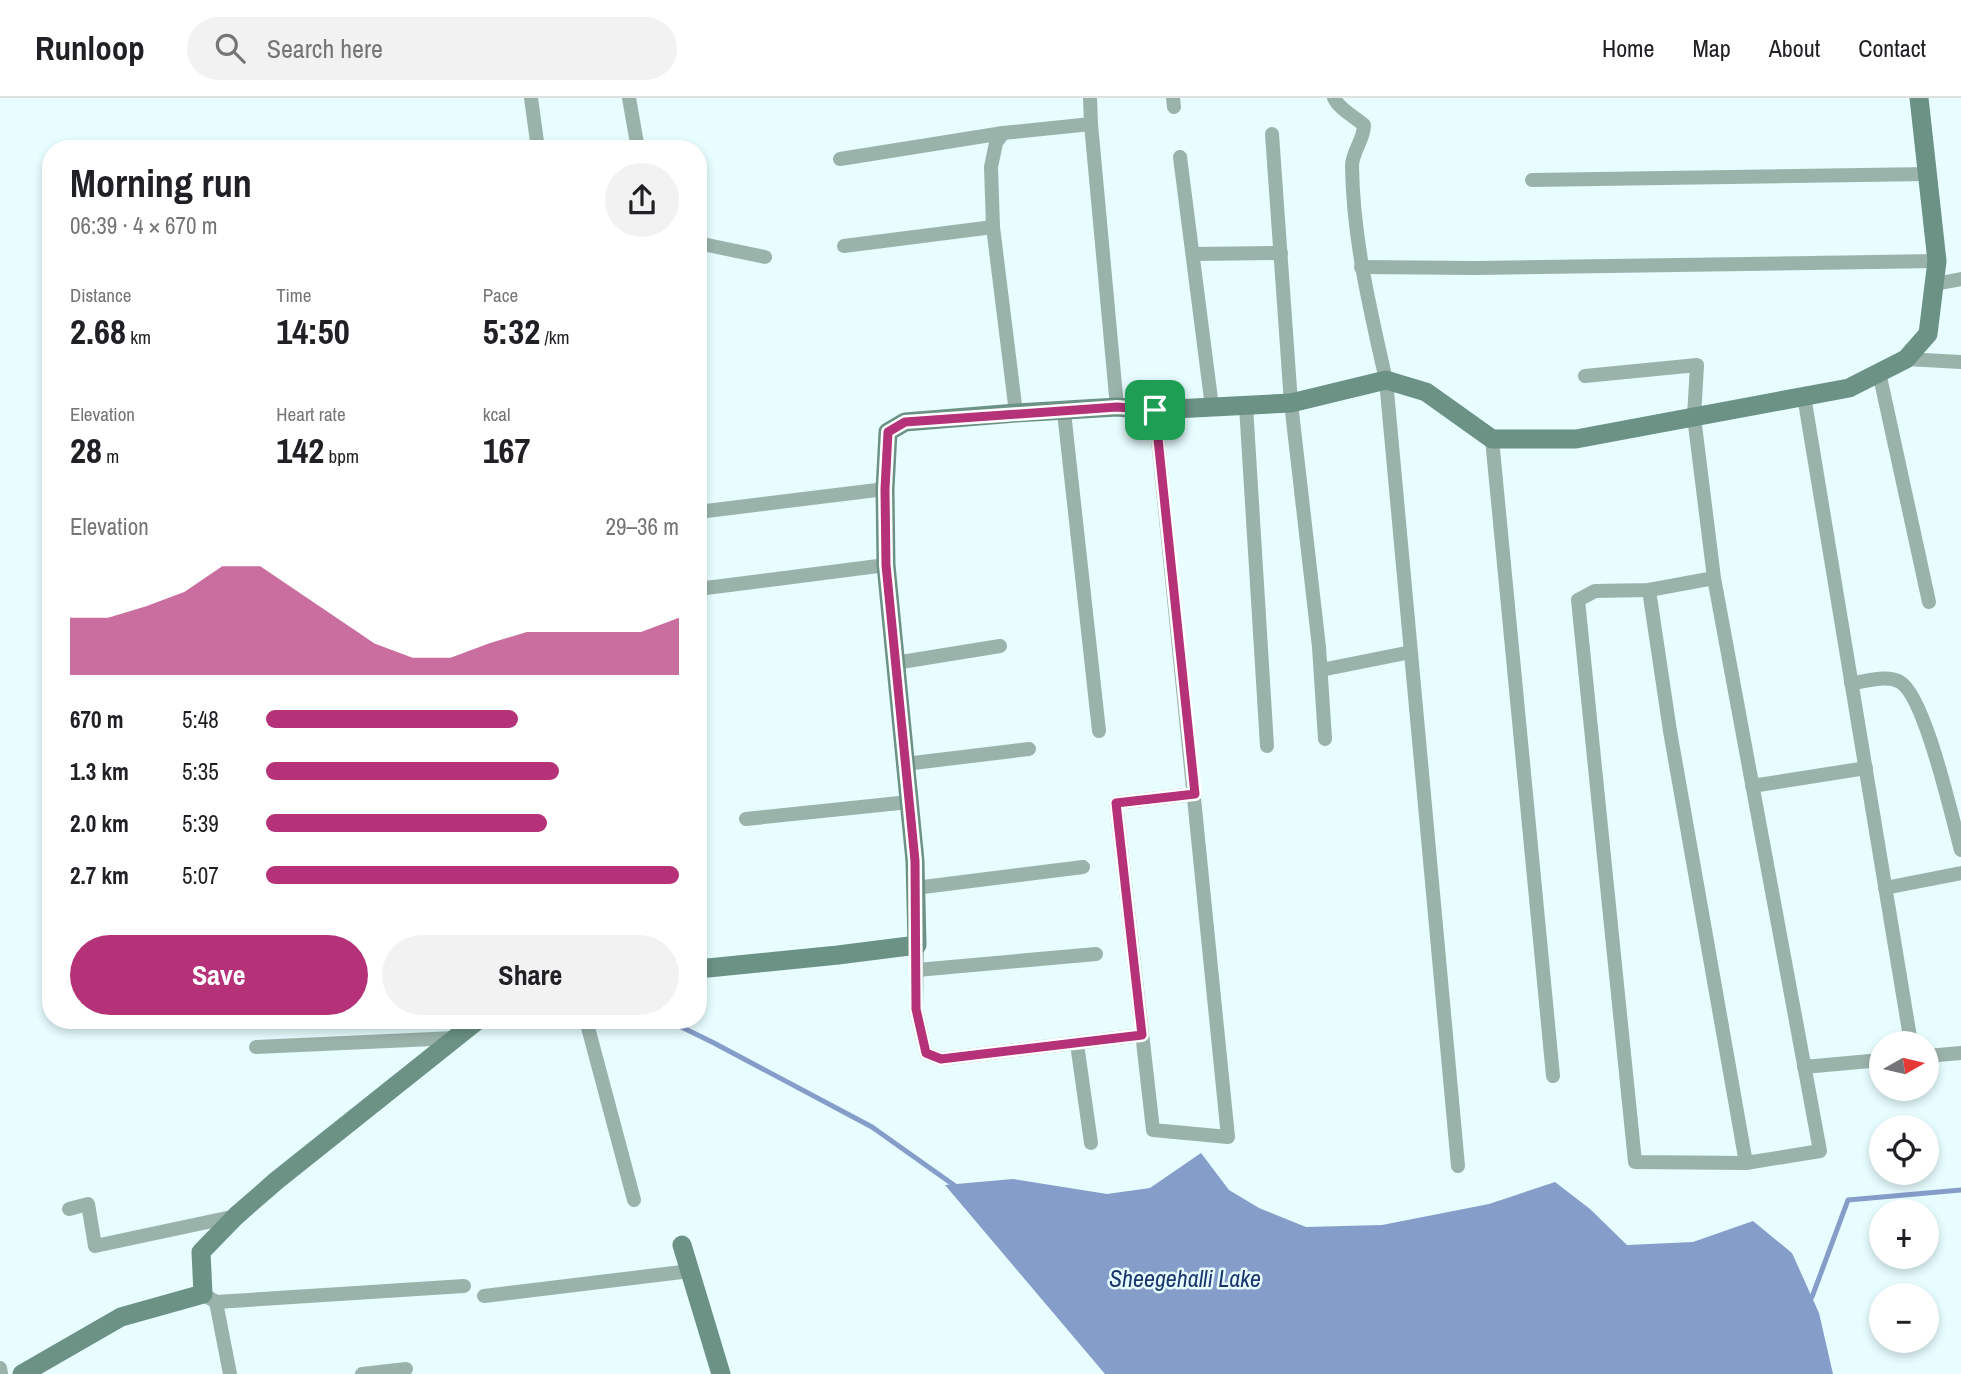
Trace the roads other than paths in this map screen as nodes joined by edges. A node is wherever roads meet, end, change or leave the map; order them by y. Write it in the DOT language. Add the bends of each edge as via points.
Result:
graph roads {
  1 [pos="531,98"];
  2 [pos="629,98"];
  3 [pos="1090,98"];
  4 [pos="1334,98"];
  5 [pos="1919,98"];
  6 [pos="1091,124"];
  7 [pos="1003,133"];
  8 [pos="1272,134"];
  9 [pos="537,140"];
  10 [pos="636,140"];
  11 [pos="1181,157"];
  12 [pos="840,159"];
  13 [pos="1928,174"];
  14 [pos="1532,180"];
  15 [pos="993,227"];
  16 [pos="707,245"];
  17 [pos="844,246"];
  18 [pos="1281,253"];
  19 [pos="1193,254"];
  20 [pos="765,257"];
  21 [pos="1937,261"];
  22 [pos="1361,267"];
  23 [pos="1961,279"];
  24 [pos="1935,284"];
  25 [pos="1906,359"];
  26 [pos="1961,363"];
  27 [pos="1880,372"];
  28 [pos="1585,376"];
  29 [pos="1386,380"];
  30 [pos="1804,396"];
  31 [pos="1291,403"];
  32 [pos="1246,406"];
  33 [pos="1117,407"];
  34 [pos="1212,407"];
  35 [pos="1155,410"];
  36 [pos="1064,412"];
  37 [pos="1016,413"];
  38 [pos="1694,416"];
  39 [pos="1492,439"];
  40 [pos="885,489"];
  41 [pos="707,511"];
  42 [pos="886,565"];
  43 [pos="1714,578"];
  44 [pos="707,588"];
  45 [pos="1648,590"];
  46 [pos="1929,602"];
  47 [pos="1000,646"];
  48 [pos="1411,652"];
  49 [pos="895,663"];
  50 [pos="1321,670"];
  51 [pos="1851,683"];
  52 [pos="1099,731"];
  53 [pos="1325,739"];
  54 [pos="1267,746"];
  55 [pos="1029,749"];
  56 [pos="905,764"];
  57 [pos="1866,768"];
  58 [pos="1752,786"];
  59 [pos="1195,794"];
  60 [pos="909,802"];
  61 [pos="746,819"];
  62 [pos="1961,850"];
  63 [pos="1083,867"];
  64 [pos="1961,873"];
  65 [pos="915,888"];
  66 [pos="1885,888"];
  67 [pos="917,945"];
  68 [pos="1096,954"];
  69 [pos="707,968"];
  70 [pos="917,970"];
  71 [pos="466,1029"];
  72 [pos="588,1029"];
  73 [pos="1909,1031"];
  74 [pos="1142,1035"];
  75 [pos="455,1038"];
  76 [pos="1077,1044"];
  77 [pos="256,1048"];
  78 [pos="1961,1054"];
  79 [pos="1939,1055"];
  80 [pos="1869,1061"];
  81 [pos="1804,1067"];
  82 [pos="1553,1076"];
  83 [pos="1091,1143"];
  84 [pos="1746,1163"];
  85 [pos="1458,1166"];
  86 [pos="634,1200"];
  87 [pos="69,1209"];
  88 [pos="236,1216"];
  89 [pos="682,1245"];
  90 [pos="690,1271"];
  91 [pos="464,1286"];
  92 [pos="485,1296"];
  93 [pos="210,1298"];
  94 [pos="0,1368"];
  95 [pos="407,1369"];
  96 [pos="1,1374"];
  97 [pos="22,1374"];
  98 [pos="230,1374"];
  99 [pos="362,1374"];
  100 [pos="721,1374"];
  1 -- 9 [label="street"];
  2 -- 10 [label="street"];
  3 -- 6 [label="street"];
  4 -- 22 [label="street" via="1364,125 1352,163"];
  5 -- 13 [label="street"];
  6 -- 7 [label="street"];
  6 -- 33 [label="street"];
  7 -- 12 [label="street"];
  7 -- 15 [label="street" via="991,167"];
  8 -- 18 [label="street"];
  11 -- 19 [label="street"];
  13 -- 14 [label="street"];
  13 -- 21 [label="street"];
  15 -- 17 [label="street"];
  15 -- 37 [label="street"];
  16 -- 20 [label="street"];
  18 -- 19 [label="street"];
  18 -- 31 [label="street"];
  19 -- 34 [label="street"];
  21 -- 22 [label="street"];
  21 -- 24 [label="street"];
  22 -- 29 [label="street"];
  23 -- 24 [label="street"];
  24 -- 25 [label="street" via="1928,334"];
  25 -- 26 [label="street"];
  25 -- 27 [label="street"];
  27 -- 30 [label="street" via="1849,388"];
  27 -- 46 [label="street"];
  28 -- 38 [label="street" via="1697,365"];
  29 -- 31 [label="street"];
  29 -- 39 [label="street" via="1426,392"];
  29 -- 48 [label="street"];
  30 -- 38 [label="street"];
  30 -- 51 [label="street"];
  31 -- 32 [label="street"];
  31 -- 50 [label="street"];
  32 -- 34 [label="street"];
  32 -- 54 [label="street"];
  33 -- 35 [label="street"];
  33 -- 36 [label="street"];
  34 -- 35 [label="street"];
  35 -- 59 [label="street"];
  36 -- 37 [label="street"];
  36 -- 52 [label="street"];
  37 -- 40 [label="street" via="905,422 888,432"];
  38 -- 39 [label="street" via="1576,439"];
  38 -- 43 [label="street"];
  39 -- 82 [label="street"];
  40 -- 41 [label="street"];
  40 -- 42 [label="street"];
  42 -- 44 [label="street"];
  42 -- 49 [label="street"];
  43 -- 45 [label="street"];
  43 -- 58 [label="street"];
  45 -- 84 [label="street"];
  45 -- 84 [label="street" via="1595,591 1578,600 1635,1162"];
  47 -- 49 [label="street"];
  48 -- 50 [label="street"];
  48 -- 85 [label="street"];
  49 -- 56 [label="street"];
  50 -- 53 [label="street"];
  51 -- 57 [label="street"];
  51 -- 62 [label="street" via="1891,678 1903,683 1924,718"];
  55 -- 56 [label="street"];
  56 -- 60 [label="street"];
  57 -- 58 [label="street"];
  57 -- 66 [label="street"];
  58 -- 81 [label="street"];
  59 -- 74 [label="street" via="1116,803"];
  59 -- 74 [label="street" via="1228,1137 1153,1130"];
  60 -- 61 [label="street"];
  60 -- 65 [label="street"];
  63 -- 65 [label="street"];
  64 -- 66 [label="street"];
  65 -- 67 [label="street"];
  66 -- 73 [label="street"];
  67 -- 69 [label="street"];
  67 -- 70 [label="street"];
  68 -- 70 [label="street"];
  70 -- 76 [label="street" via="916,1009 926,1053 941,1059"];
  71 -- 75 [label="street"];
  72 -- 86 [label="street"];
  74 -- 76 [label="street"];
  75 -- 77 [label="street"];
  75 -- 88 [label="street"];
  76 -- 83 [label="street"];
  78 -- 79 [label="street"];
  80 -- 81 [label="street"];
  81 -- 84 [label="street" via="1820,1152"];
  87 -- 88 [label="street" via="88,1205 95,1246"];
  88 -- 93 [label="street" via="201,1252"];
  89 -- 90 [label="street"];
  90 -- 92 [label="street"];
  90 -- 100 [label="street"];
  91 -- 93 [label="street"];
  93 -- 97 [label="street" via="121,1317"];
  93 -- 98 [label="street"];
  94 -- 96 [label="street"];
  95 -- 99 [label="street"];
}
